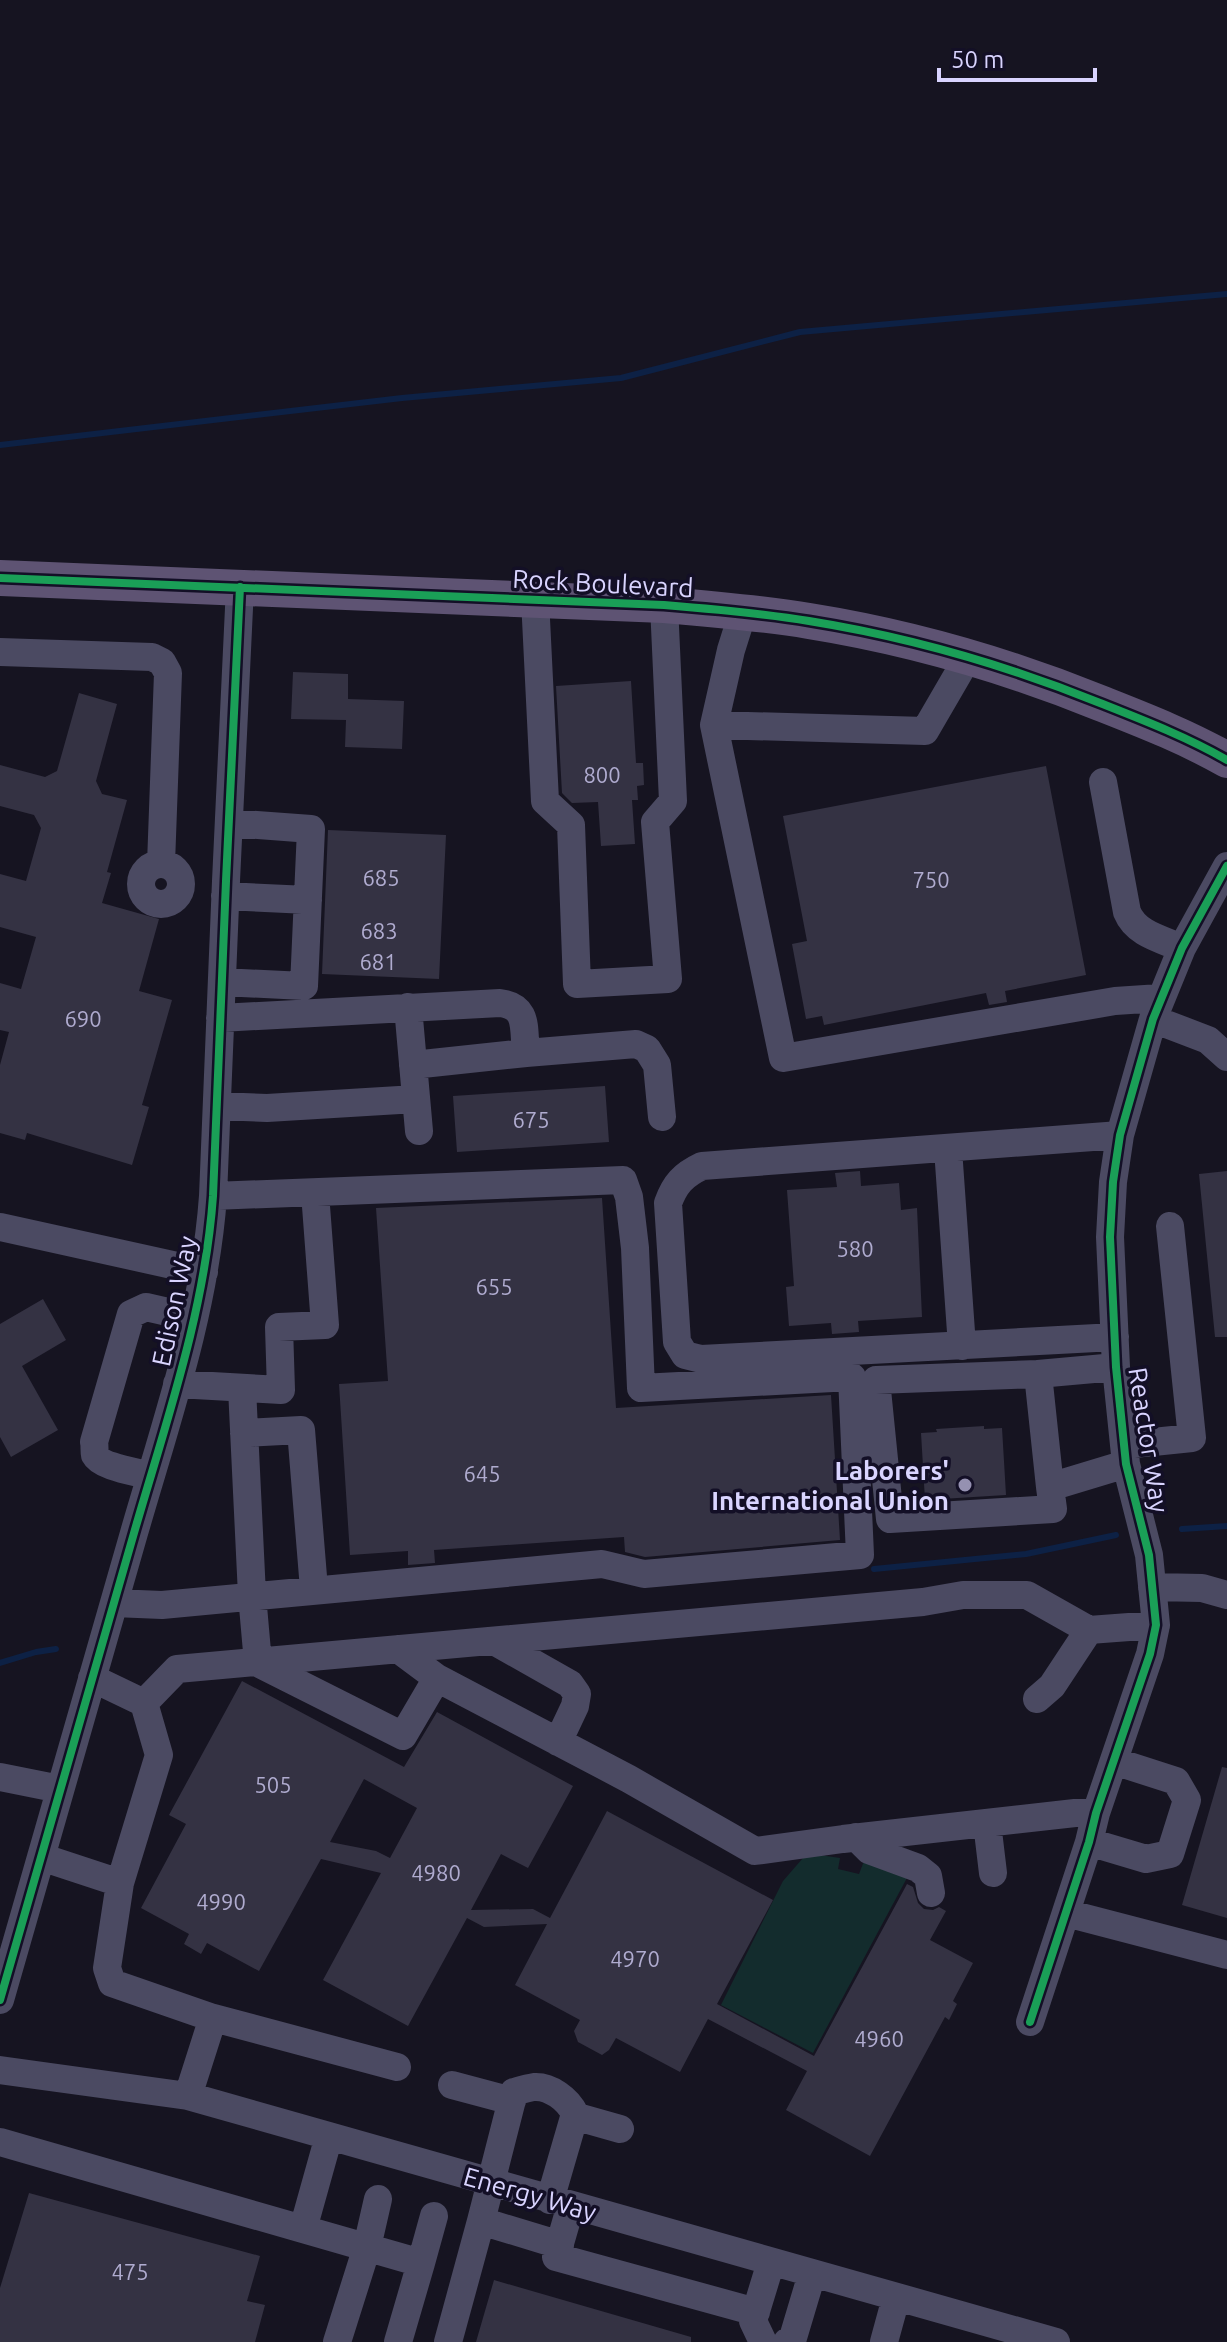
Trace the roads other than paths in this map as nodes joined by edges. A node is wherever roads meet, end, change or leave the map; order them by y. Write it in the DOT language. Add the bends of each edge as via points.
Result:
graph roads {
  1 [pos="0,578"];
  2 [pos="240,587"];
  3 [pos="535,599"];
  4 [pos="664,605"];
  5 [pos="743,612"];
  6 [pos="0,652"];
  7 [pos="968,657"];
  8 [pos="714,725"];
  9 [pos="1227,760"];
  10 [pos="1103,782"];
  11 [pos="229,823"];
  12 [pos="1227,866"];
  13 [pos="225,889"];
  14 [pos="308,900"];
  15 [pos="1182,948"];
  16 [pos="222,982"];
  17 [pos="408,1007"];
  18 [pos="1156,1009"];
  19 [pos="220,1018"];
  20 [pos="526,1053"];
  21 [pos="1227,1057"];
  22 [pos="413,1065"];
  23 [pos="416,1099"];
  24 [pos="217,1106"];
  25 [pos="662,1117"];
  26 [pos="419,1131"];
  27 [pos="1120,1135"];
  28 [pos="948,1149"];
  29 [pos="315,1193"];
  30 [pos="213,1196"];
  31 [pos="1170,1226"];
  32 [pos="0,1227"];
  33 [pos="204,1272"];
  34 [pos="194,1318"];
  35 [pos="1115,1337"];
  36 [pos="962,1346"];
  37 [pos="1116,1367"];
  38 [pos="1038,1374"];
  39 [pos="177,1384"];
  40 [pos="242,1388"];
  41 [pos="244,1433"];
  42 [pos="1125,1454"];
  43 [pos="150,1476"];
  44 [pos="1050,1487"];
  45 [pos="1152,1587"];
  46 [pos="314,1589"];
  47 [pos="252,1595"];
  48 [pos="1227,1595"];
  49 [pos="114,1603"];
  50 [pos="1156,1625"];
  51 [pos="1089,1630"];
  52 [pos="494,1641"];
  53 [pos="398,1649"];
  54 [pos="258,1663"];
  55 [pos="92,1678"];
  56 [pos="437,1678"];
  57 [pos="1037,1699"];
  58 [pos="144,1703"];
  59 [pos="558,1742"];
  60 [pos="1114,1761"];
  61 [pos="0,1777"];
  62 [pos="60,1789"];
  63 [pos="1096,1813"];
  64 [pos="987,1823"];
  65 [pos="856,1837"];
  66 [pos="1089,1842"];
  67 [pos="41,1857"];
  68 [pos="993,1873"];
  69 [pos="120,1883"];
  70 [pos="931,1893"];
  71 [pos="1066,1913"];
  72 [pos="8,1939"];
  73 [pos="1227,1955"];
  74 [pos="0,2000"];
  75 [pos="210,2017"];
  76 [pos="1030,2022"];
  77 [pos="397,2067"];
  78 [pos="0,2070"];
  79 [pos="452,2085"];
  80 [pos="188,2096"];
  81 [pos="512,2101"];
  82 [pos="574,2116"];
  83 [pos="620,2129"];
  84 [pos="329,2136"];
  85 [pos="0,2142"];
  86 [pos="492,2184"];
  87 [pos="378,2199"];
  88 [pos="560,2203"];
  89 [pos="434,2216"];
  90 [pos="481,2221"];
  91 [pos="303,2229"];
  92 [pos="560,2245"];
  93 [pos="367,2247"];
  94 [pos="771,2262"];
  95 [pos="421,2263"];
  96 [pos="812,2274"];
  97 [pos="896,2298"];
  98 [pos="756,2312"];
  99 [pos="1043,2340"];
  100 [pos="337,2342"];
  101 [pos="398,2342"];
  102 [pos="448,2342"];
  103 [pos="763,2342"];
  104 [pos="792,2342"];
  105 [pos="884,2342"];
  1 -- 2 [label="main road, Rock Boulevard"];
  2 -- 3 [label="main road, Rock Boulevard"];
  2 -- 11 [label="street, Edison Way"];
  3 -- 4 [label="main road, Rock Boulevard"];
  3 -- 4 [label="street" via="545,801 571,825 577,984 668,979 655,822 673,801"];
  4 -- 5 [label="main road, Rock Boulevard"];
  5 -- 7 [label="main road, Rock Boulevard" via="873,633"];
  5 -- 8 [label="street"];
  6 -- 13 [label="street" via="152,657 162,662 168,673 170,871"];
  7 -- 8 [label="street" via="925,731"];
  7 -- 9 [label="main road, Rock Boulevard" via="1114,708"];
  8 -- 18 [label="street" via="783,1058 1115,1001"];
  10 -- 15 [label="street" via="1131,922"];
  11 -- 13 [label="street, Edison Way"];
  11 -- 14 [label="street" via="311,829"];
  12 -- 15 [label="street, Reactor Way"];
  13 -- 14 [label="street"];
  13 -- 16 [label="street, Edison Way"];
  14 -- 16 [label="street" via="304,986"];
  15 -- 18 [label="street, Reactor Way"];
  16 -- 19 [label="street, Edison Way"];
  17 -- 19 [label="street"];
  17 -- 20 [label="street" via="511,1004 522,1014"];
  17 -- 22 [label="street"];
  18 -- 21 [label="street"];
  18 -- 27 [label="street, Reactor Way"];
  19 -- 24 [label="street, Edison Way"];
  20 -- 22 [label="street"];
  20 -- 25 [label="street" via="636,1044 647,1049 657,1065"];
  22 -- 23 [label="street"];
  23 -- 24 [label="street"];
  23 -- 26 [label="street"];
  24 -- 30 [label="street, Edison Way"];
  27 -- 28 [label="street"];
  27 -- 35 [label="street, Reactor Way" via="1110,1237"];
  28 -- 36 [label="street"];
  28 -- 36 [label="street" via="702,1166 686,1174 668,1203 677,1342 685,1355 701,1359"];
  29 -- 30 [label="street"];
  29 -- 40 [label="street" via="325,1325 279,1327 281,1390"];
  29 -- 46 [label="street" via="623,1180 635,1248 641,1388 852,1377 860,1555 644,1574 602,1564"];
  30 -- 33 [label="street, Edison Way"];
  31 -- 42 [label="street" via="1192,1438"];
  32 -- 33 [label="street"];
  33 -- 34 [label="street, Edison Way"];
  34 -- 39 [label="street, Edison Way"];
  34 -- 43 [label="street" via="146,1307 131,1314 94,1442 100,1460"];
  35 -- 36 [label="street"];
  35 -- 37 [label="street, Reactor Way"];
  37 -- 38 [label="street"];
  37 -- 42 [label="street, Reactor Way"];
  38 -- 44 [label="street"];
  38 -- 44 [label="street" via="876,1380 890,1519 1053,1509"];
  39 -- 40 [label="street"];
  39 -- 43 [label="street, Edison Way"];
  40 -- 41 [label="street"];
  41 -- 46 [label="street" via="301,1430"];
  41 -- 47 [label="street"];
  42 -- 44 [label="street"];
  42 -- 45 [label="street, Reactor Way"];
  43 -- 49 [label="street, Edison Way"];
  45 -- 48 [label="street" via="1202,1588"];
  45 -- 50 [label="street, Reactor Way"];
  46 -- 47 [label="street"];
  47 -- 49 [label="street" via="162,1605"];
  47 -- 54 [label="street"];
  49 -- 55 [label="street, Edison Way"];
  50 -- 51 [label="street"];
  50 -- 60 [label="street, Reactor Way"];
  51 -- 52 [label="street" via="1027,1595 963,1595"];
  51 -- 57 [label="street" via="1052,1686"];
  52 -- 53 [label="street"];
  52 -- 59 [label="street" via="570,1684 577,1694"];
  53 -- 54 [label="street"];
  53 -- 56 [label="street"];
  54 -- 56 [label="street" via="403,1736"];
  54 -- 58 [label="street" via="177,1669"];
  55 -- 58 [label="street"];
  55 -- 62 [label="street, Edison Way"];
  56 -- 59 [label="street"];
  58 -- 69 [label="street" via="159,1755"];
  59 -- 65 [label="street" via="755,1851"];
  60 -- 63 [label="street, Reactor Way"];
  60 -- 66 [label="street" via="1176,1781 1187,1800 1170,1854 1146,1859"];
  61 -- 62 [label="street"];
  62 -- 67 [label="street, Edison Way"];
  63 -- 64 [label="street"];
  63 -- 66 [label="street, Reactor Way"];
  64 -- 65 [label="street"];
  64 -- 68 [label="street"];
  65 -- 70 [label="street" via="869,1850 918,1868 928,1876"];
  66 -- 71 [label="street, Reactor Way"];
  67 -- 69 [label="street"];
  67 -- 72 [label="street, Edison Way"];
  69 -- 75 [label="street" via="107,1968 112,1983"];
  71 -- 73 [label="street"];
  71 -- 76 [label="street, Reactor Way"];
  72 -- 74 [label="street, Edison Way"];
  75 -- 77 [label="street"];
  75 -- 80 [label="street"];
  78 -- 80 [label="street, Energy Way"];
  79 -- 81 [label="street"];
  80 -- 84 [label="street, Energy Way"];
  81 -- 82 [label="street" via="514,2092 537,2086 559,2095"];
  81 -- 86 [label="street"];
  82 -- 83 [label="street"];
  82 -- 88 [label="street"];
  84 -- 86 [label="street, Energy Way"];
  84 -- 91 [label="street"];
  85 -- 91 [label="street"];
  86 -- 88 [label="street, Energy Way"];
  86 -- 90 [label="street"];
  87 -- 93 [label="street"];
  88 -- 92 [label="street"];
  88 -- 94 [label="street, Energy Way"];
  89 -- 95 [label="street"];
  90 -- 92 [label="street"];
  90 -- 102 [label="street"];
  91 -- 93 [label="street"];
  92 -- 98 [label="street" via="556,2257"];
  93 -- 95 [label="street"];
  93 -- 100 [label="street"];
  94 -- 96 [label="street, Energy Way"];
  94 -- 98 [label="street"];
  95 -- 101 [label="street"];
  96 -- 97 [label="street, Energy Way"];
  96 -- 104 [label="street"];
  97 -- 99 [label="street, Energy Way"];
  97 -- 105 [label="street"];
  98 -- 103 [label="street" via="753,2321"];
}
